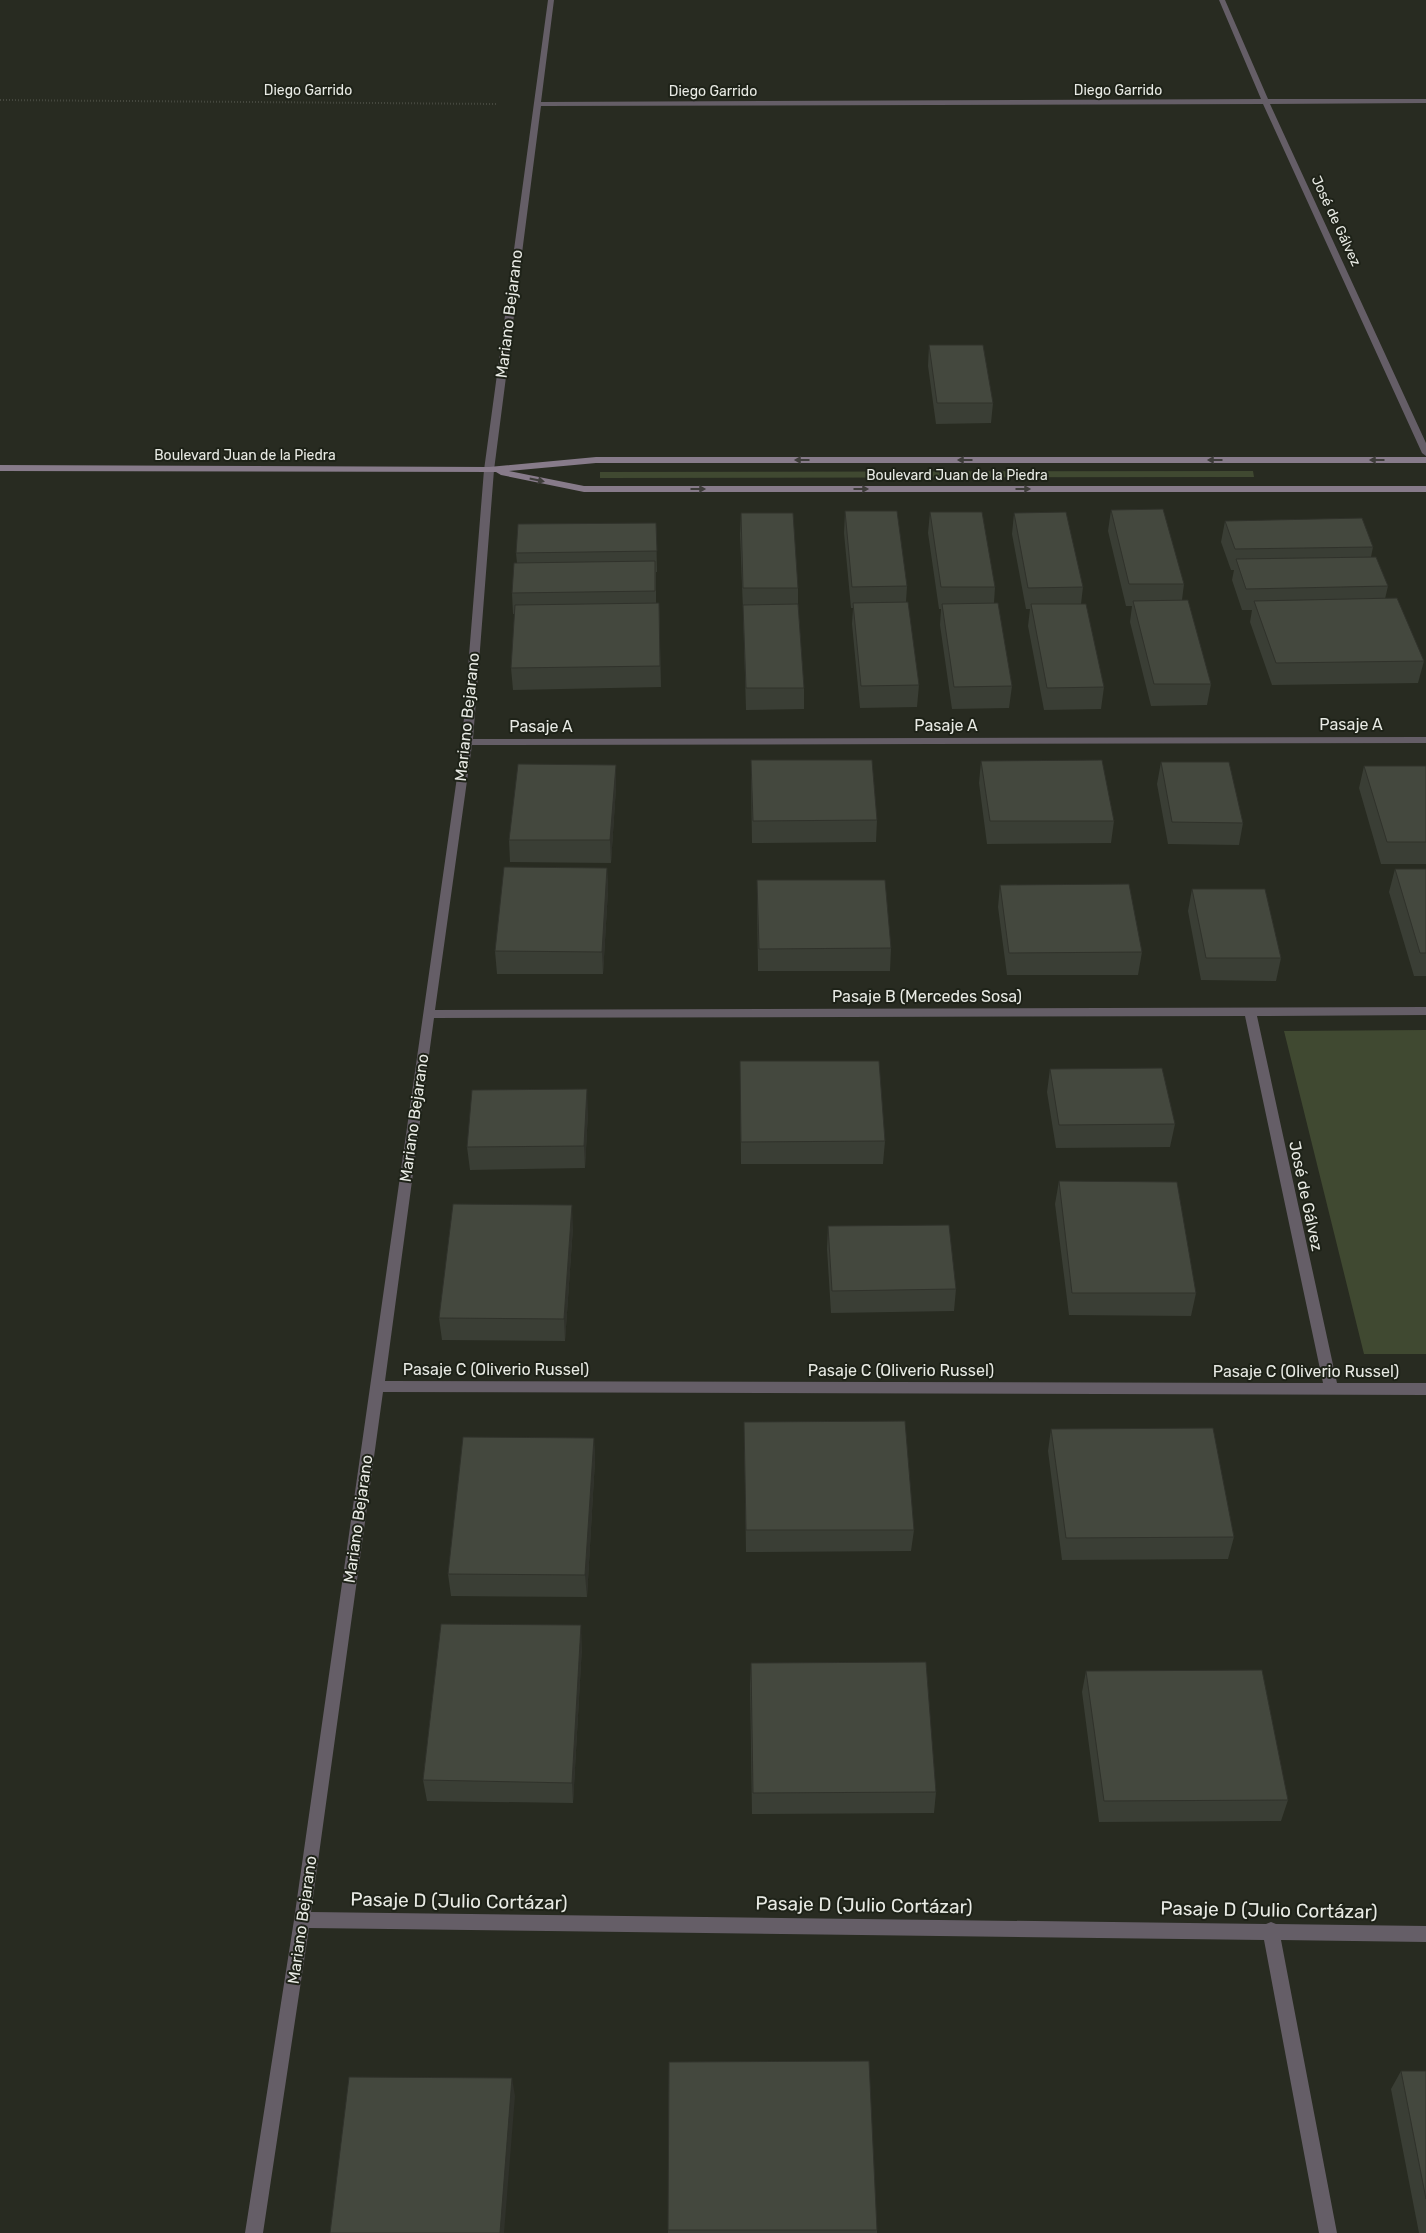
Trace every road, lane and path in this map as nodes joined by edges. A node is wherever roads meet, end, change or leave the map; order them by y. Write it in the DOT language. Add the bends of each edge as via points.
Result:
graph roads {
  1 [pos="551,0"];
  2 [pos="1222,0"];
  3 [pos="0,100"];
  4 [pos="1426,101"];
  5 [pos="1266,103"];
  6 [pos="536,104"];
  7 [pos="1426,453"];
  8 [pos="1426,460"];
  9 [pos="0,468"];
  10 [pos="489,470"];
  11 [pos="1426,489"];
  12 [pos="1426,740"];
  13 [pos="467,742"];
  14 [pos="1250,1011"];
  15 [pos="1426,1011"];
  16 [pos="428,1014"];
  17 [pos="376,1386"];
  18 [pos="1331,1388"];
  19 [pos="1426,1389"];
  20 [pos="302,1920"];
  21 [pos="1271,1930"];
  22 [pos="1426,1934"];
  23 [pos="254,2233"];
  24 [pos="1328,2233"];
  1 -- 6 [label="street, Mariano Bejarano"];
  2 -- 5 [label="street, José de Gálvez"];
  3 -- 6 [label="path, Diego Garrido"];
  4 -- 5 [label="street, Diego Garrido"];
  5 -- 6 [label="street, Diego Garrido"];
  5 -- 7 [label="street, José de Gálvez"];
  6 -- 10 [label="street, Mariano Bejarano"];
  8 -- 10 [label="main road, Boulevard Juan de la Piedra, one-way" via="596,460"];
  9 -- 10 [label="main road, Boulevard Juan de la Piedra"];
  10 -- 11 [label="main road, Boulevard Juan de la Piedra, one-way" via="584,490"];
  10 -- 13 [label="street, Mariano Bejarano"];
  12 -- 13 [label="street, Pasaje A"];
  13 -- 16 [label="street, Mariano Bejarano"];
  14 -- 15 [label="street, Pasaje B (Mercedes Sosa)"];
  14 -- 16 [label="street, Pasaje B (Mercedes Sosa)"];
  14 -- 18 [label="street, José de Gálvez"];
  16 -- 17 [label="street, Mariano Bejarano"];
  17 -- 18 [label="street, Pasaje C (Oliverio Russel)"];
  17 -- 20 [label="street, Mariano Bejarano"];
  18 -- 19 [label="street, Pasaje C (Oliverio Russel)"];
  20 -- 21 [label="street, Pasaje D (Julio Cortázar)"];
  20 -- 23 [label="street, Mariano Bejarano"];
  21 -- 22 [label="street, Pasaje D (Julio Cortázar)"];
  21 -- 24 [label="street"];
}
